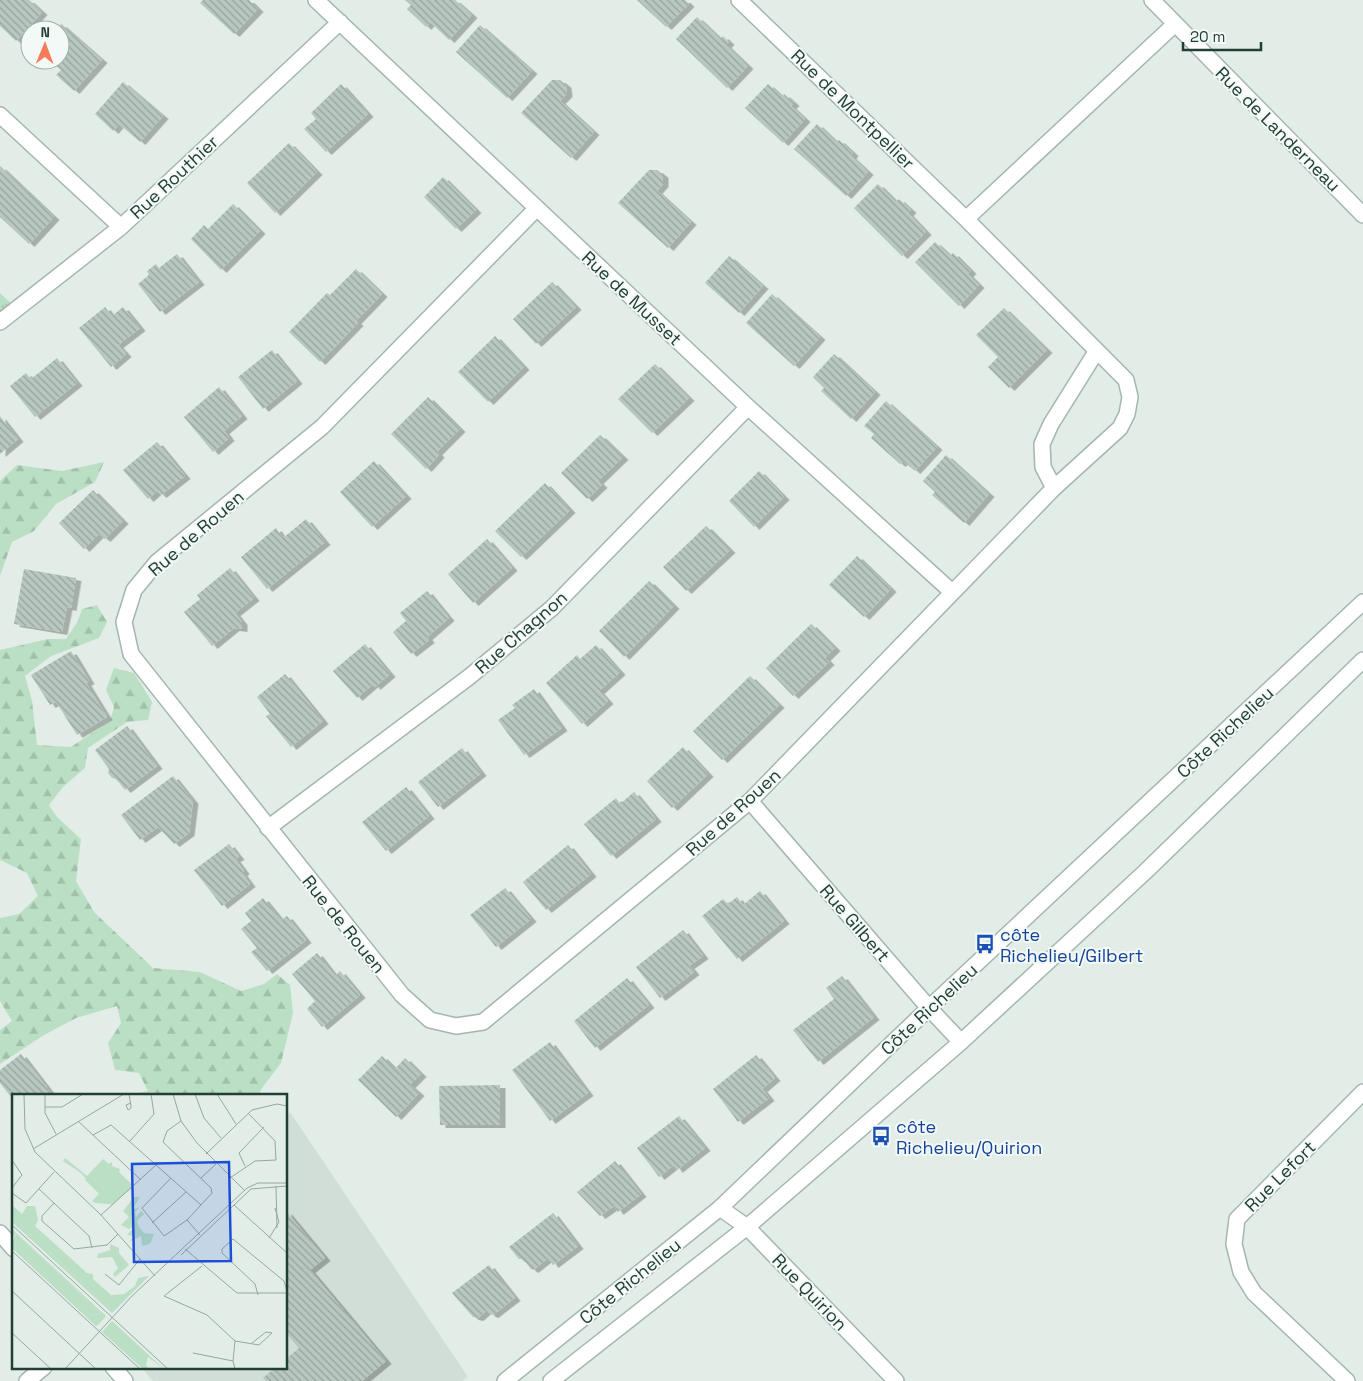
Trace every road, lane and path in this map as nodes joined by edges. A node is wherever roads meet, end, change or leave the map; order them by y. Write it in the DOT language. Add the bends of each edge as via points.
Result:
graph roads {
  1 [pos="316,0"];
  2 [pos="739,0"];
  3 [pos="1152,0"];
  4 [pos="340,22"];
  5 [pos="1175,24"];
  6 [pos="0,115"];
  7 [pos="537,208"];
  8 [pos="1363,215"];
  9 [pos="966,219"];
  10 [pos="121,228"];
  11 [pos="0,322"];
  12 [pos="1096,352"];
  13 [pos="748,407"];
  14 [pos="1054,488"];
  15 [pos="952,592"];
  16 [pos="1363,602"];
  17 [pos="1363,660"];
  18 [pos="750,801"];
  19 [pos="268,828"];
  20 [pos="928,1008"];
  21 [pos="962,1042"];
  22 [pos="1363,1092"];
  23 [pos="720,1208"];
  24 [pos="747,1227"];
  25 [pos="0,1233"];
  26 [pos="12,1247"];
  27 [pos="43,1368"];
  28 [pos="114,1368"];
  29 [pos="27,1381"];
  30 [pos="125,1381"];
  31 [pos="506,1381"];
  32 [pos="551,1381"];
  33 [pos="896,1381"];
  34 [pos="1347,1381"];
  1 -- 4 [label="street, Rue de Musset"];
  2 -- 9 [label="street, Rue de Montpellier"];
  3 -- 5 [label="street, Rue de Landerneau"];
  4 -- 7 [label="street, Rue de Musset"];
  4 -- 10 [label="street, Rue Routhier"];
  5 -- 8 [label="street, Rue de Landerneau"];
  5 -- 9 [label="street"];
  6 -- 10 [label="street"];
  7 -- 13 [label="street, Rue de Musset"];
  7 -- 19 [label="street, Rue de Rouen" via="322,427 157,562 134,590 124,622 131,654"];
  9 -- 12 [label="street, Rue de Montpellier"];
  10 -- 11 [label="street, Rue Routhier"];
  12 -- 14 [label="street" via="1042,444 1043,467"];
  12 -- 14 [label="street, Rue de Rouen" via="1126,380 1130,397 1127,414 1120,428"];
  13 -- 15 [label="street, Rue de Musset"];
  13 -- 19 [label="street, Rue Chagnon" via="552,608 469,677"];
  14 -- 15 [label="street, Rue de Rouen"];
  15 -- 18 [label="street, Rue de Rouen"];
  16 -- 20 [label="street, Côte Richelieu"];
  17 -- 21 [label="street, Côte Richelieu" via="1145,872"];
  18 -- 19 [label="street, Rue de Rouen" via="483,1022 456,1026 430,1020 402,995"];
  18 -- 20 [label="street, Rue Gilbert"];
  20 -- 21 [label="street, Rue Gilbert"];
  20 -- 23 [label="street, Côte Richelieu"];
  21 -- 24 [label="street, Côte Richelieu"];
  22 -- 34 [label="street, Rue Lefort" via="1237,1219 1234,1244 1241,1272 1254,1293"];
  23 -- 24 [label="street, Rue Quirion"];
  23 -- 31 [label="street, Côte Richelieu"];
  24 -- 32 [label="street, Côte Richelieu"];
  24 -- 33 [label="street, Rue Quirion"];
  25 -- 26 [label="street"];
  27 -- 29 [label="street"];
  28 -- 30 [label="street"];
}
